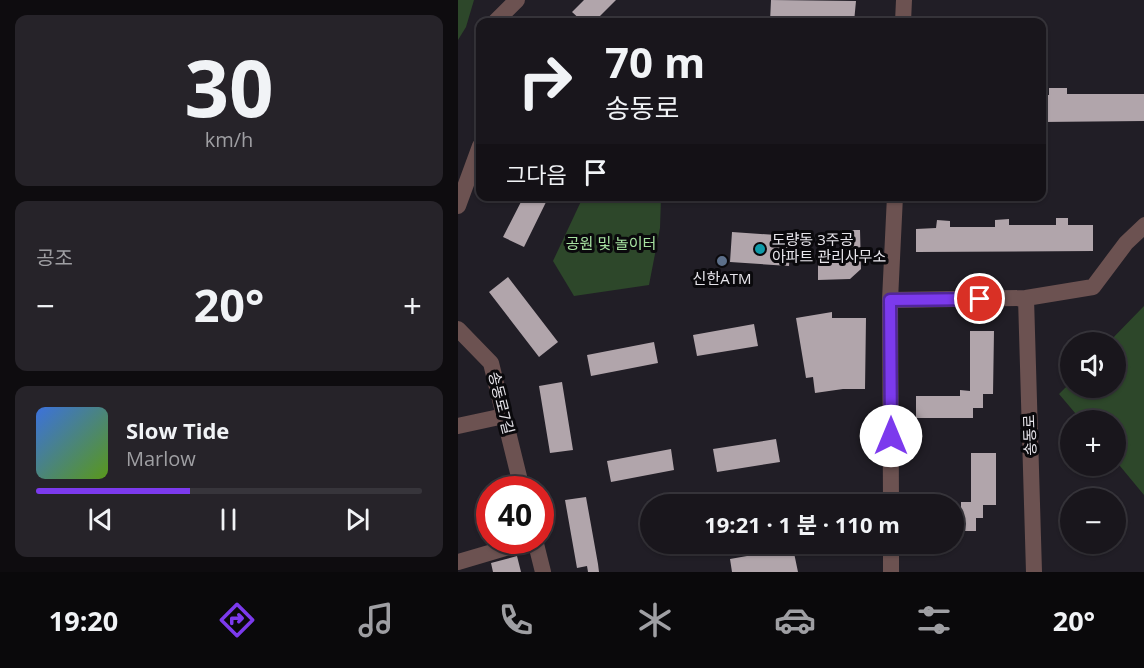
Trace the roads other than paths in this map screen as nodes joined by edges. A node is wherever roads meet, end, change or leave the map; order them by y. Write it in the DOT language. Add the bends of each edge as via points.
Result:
graph roads {
  1 [pos="496,0"];
  2 [pos="517,0"];
  3 [pos="904,0"];
  4 [pos="495,18"];
  5 [pos="499,18"];
  6 [pos="903,18"];
  7 [pos="476,157"];
  8 [pos="895,201"];
  9 [pos="458,206"];
  10 [pos="1145,225"];
  11 [pos="1026,298"];
  12 [pos="890,300"];
  13 [pos="458,329"];
  14 [pos="504,416"];
  15 [pos="458,426"];
  16 [pos="519,476"];
  17 [pos="891,494"];
  18 [pos="486,554"];
  19 [pos="538,554"];
  20 [pos="891,554"];
  21 [pos="458,562"];
  22 [pos="543,572"];
  23 [pos="891,572"];
  24 [pos="1034,572"];
  1 -- 4 [label="street"];
  2 -- 5 [label="street"];
  3 -- 6 [label="street"];
  7 -- 9 [label="street"];
  8 -- 12 [label="street"];
  10 -- 11 [label="street" via="1093,287"];
  11 -- 12 [label="street"];
  11 -- 24 [label="street, 송동로"];
  12 -- 17 [label="street"];
  13 -- 14 [label="street, 송동로7길" via="491,363"];
  14 -- 15 [label="street"];
  14 -- 16 [label="street, 송동로7길"];
  18 -- 21 [label="street"];
  19 -- 22 [label="street"];
  20 -- 23 [label="street"];
}
